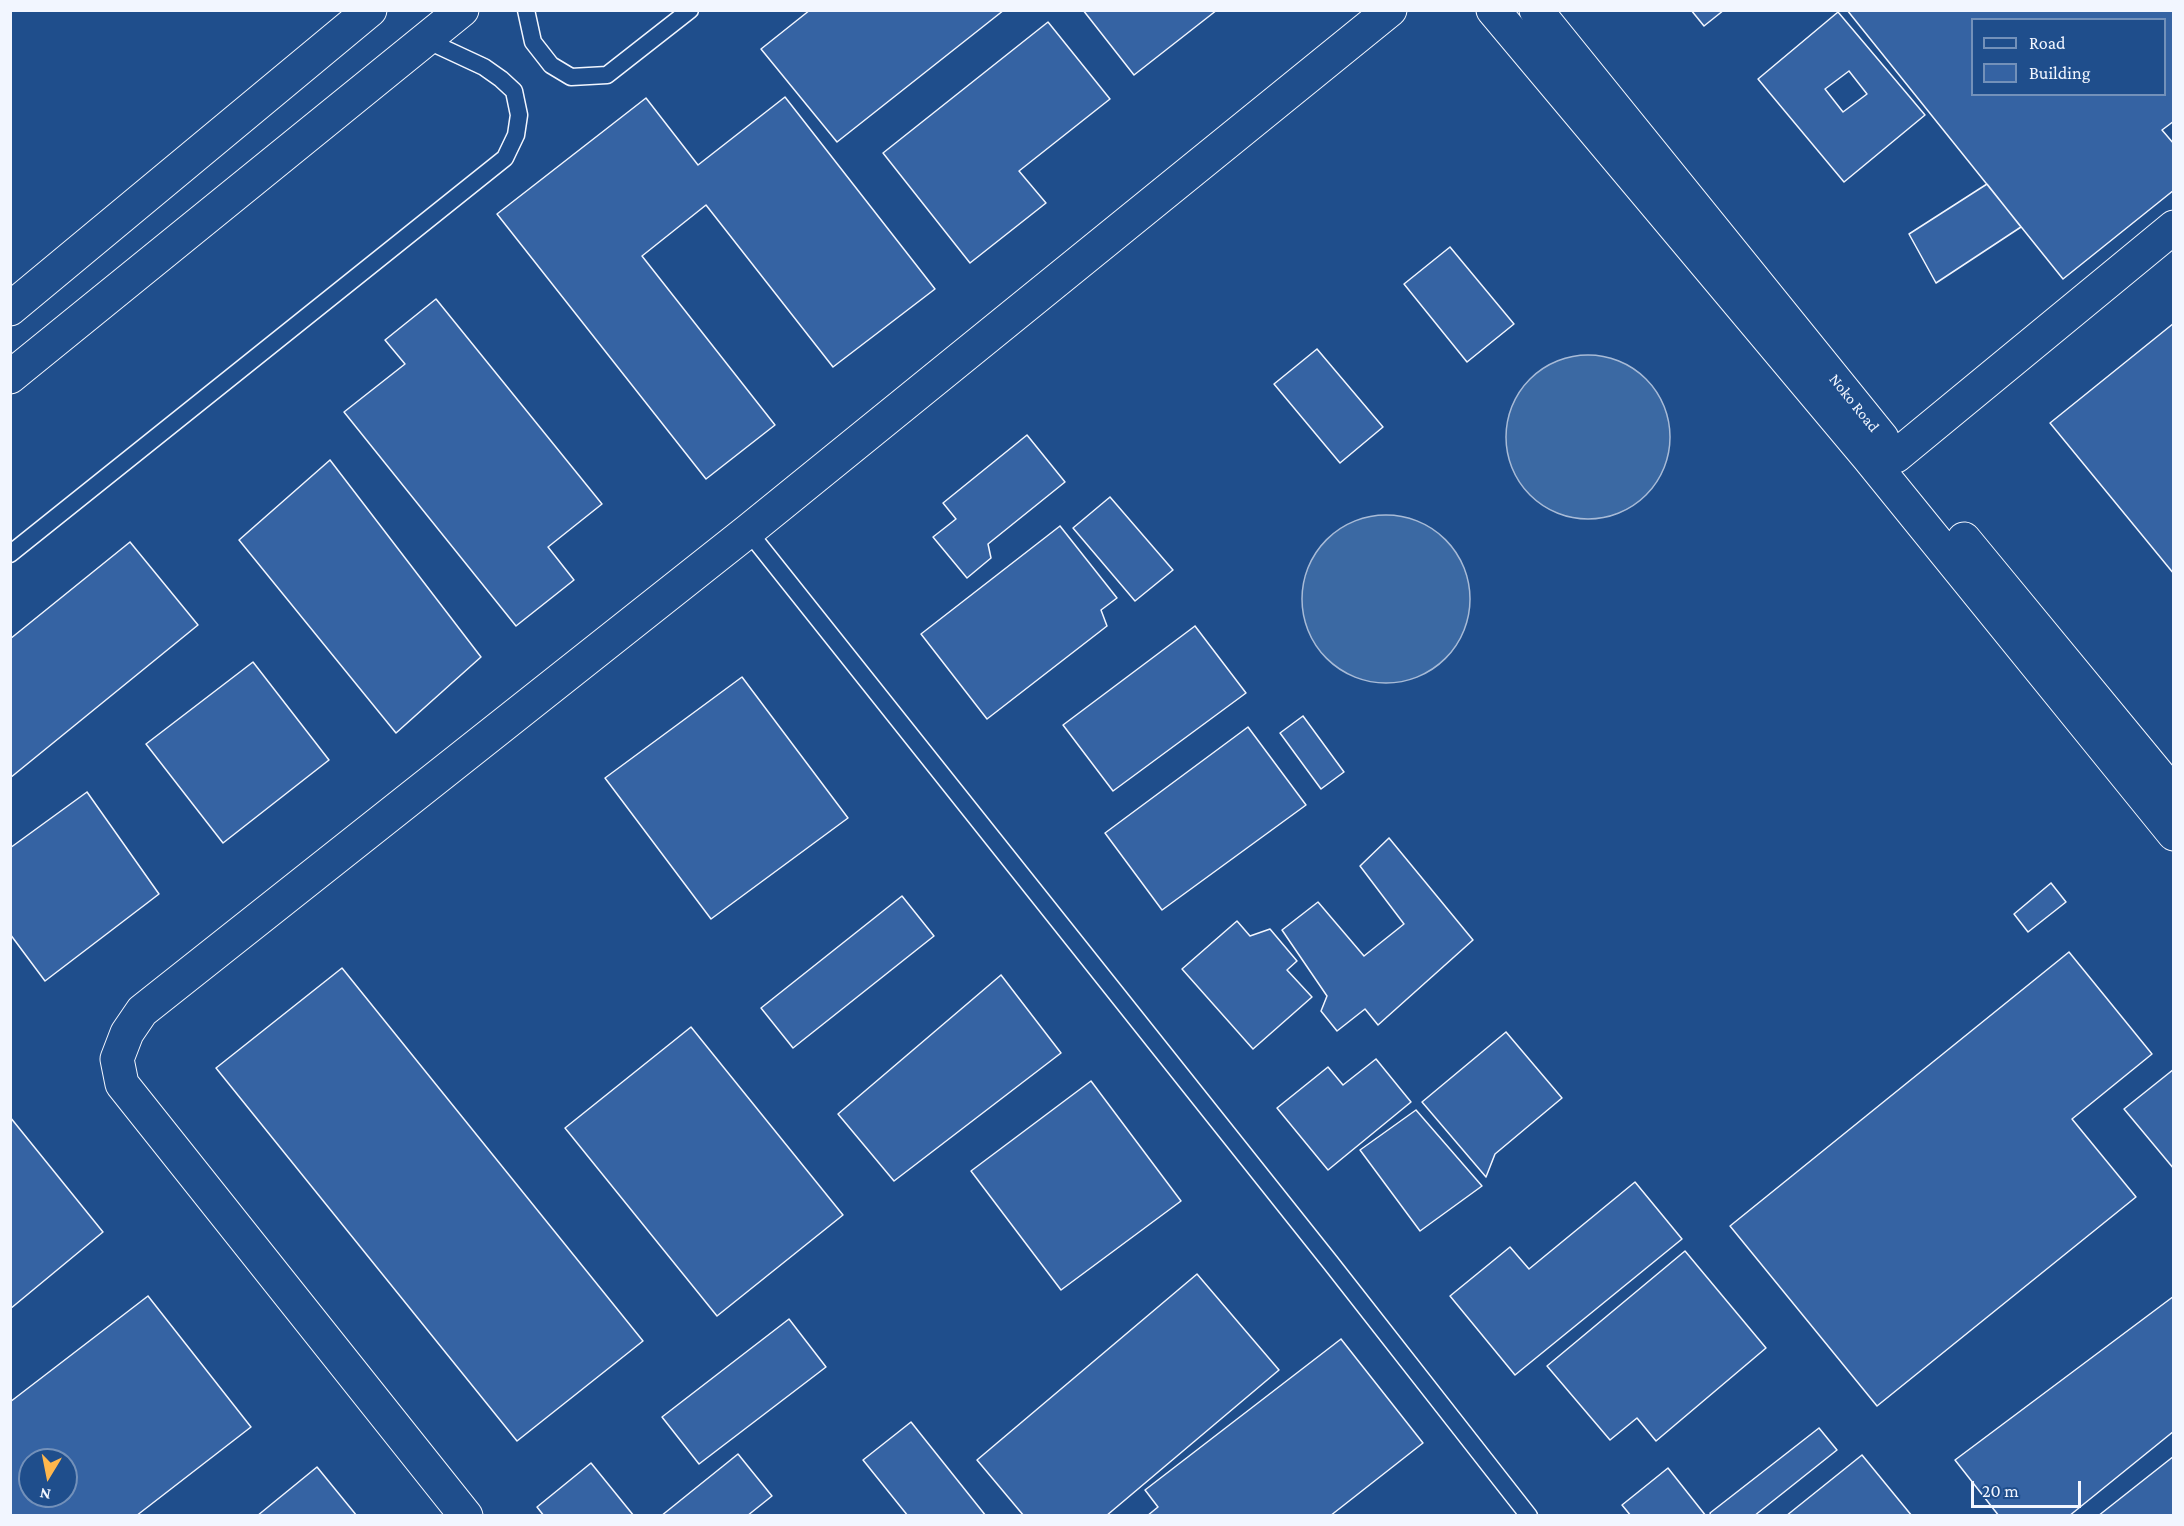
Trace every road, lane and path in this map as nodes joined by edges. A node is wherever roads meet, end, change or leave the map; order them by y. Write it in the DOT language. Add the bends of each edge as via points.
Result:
graph roads {
  1 [pos="370,10"];
  2 [pos="462,10"];
  3 [pos="526,10"];
  4 [pos="690,10"];
  5 [pos="1390,10"];
  6 [pos="1493,10"];
  7 [pos="1536,10"];
  8 [pos="426,40"];
  9 [pos="2174,227"];
  10 [pos="10,309"];
  11 [pos="10,377"];
  12 [pos="1896,456"];
  13 [pos="748,531"];
  14 [pos="10,554"];
  15 [pos="2174,794"];
  16 [pos="2174,834"];
  17 [pos="466,1515"];
  18 [pos="1529,1515"];
  1 -- 10 [label="street"];
  2 -- 8 [label="street"];
  3 -- 4 [label="lane" via="533,42 551,65 571,78 607,75"];
  5 -- 13 [label="street"];
  6 -- 16 [label="street" via="1868,457"];
  7 -- 12 [label="street, Noko Road"];
  8 -- 11 [label="street"];
  8 -- 14 [label="lane" via="484,67 514,91 519,115 516,135 505,158"];
  9 -- 12 [label="street"];
  12 -- 15 [label="street, Noko Road"];
  13 -- 17 [label="street" via="142,1011 127,1033 117,1059 122,1084"];
  13 -- 18 [label="lane"];
}
